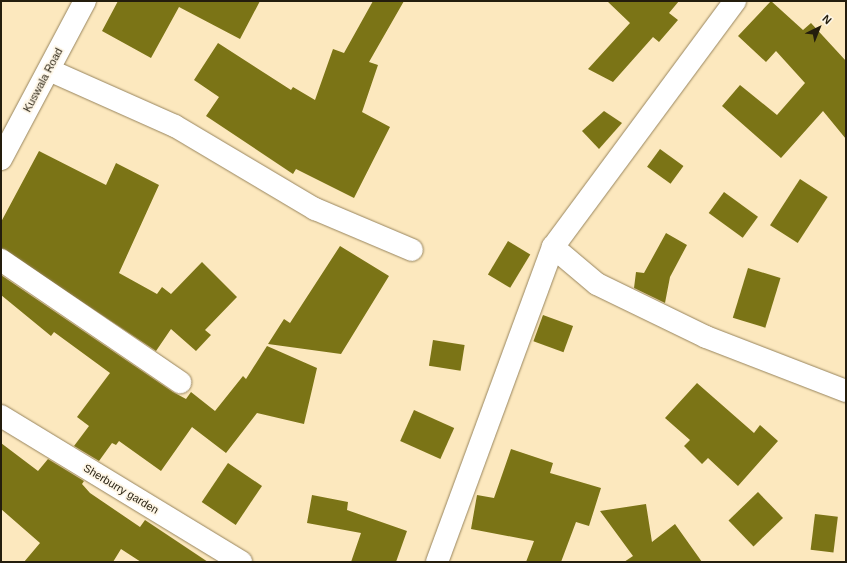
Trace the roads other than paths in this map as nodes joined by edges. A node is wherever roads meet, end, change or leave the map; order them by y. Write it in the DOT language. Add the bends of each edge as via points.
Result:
graph roads {
  1 [pos="85,1"];
  2 [pos="735,1"];
  3 [pos="49,70"];
  4 [pos="1,159"];
  5 [pos="553,247"];
  6 [pos="412,250"];
  7 [pos="1,260"];
  8 [pos="180,382"];
  9 [pos="846,391"];
  10 [pos="1,416"];
  11 [pos="241,562"];
  12 [pos="438,562"];
  1 -- 3 [label="street, Kuswala Road"];
  2 -- 5 [label="street"];
  3 -- 4 [label="street, Kuswala Road"];
  3 -- 6 [label="street" via="175,126 315,209"];
  5 -- 9 [label="street" via="597,284 706,337"];
  5 -- 12 [label="street"];
  7 -- 8 [label="street"];
  10 -- 11 [label="street, Sherburry garden"];
}
